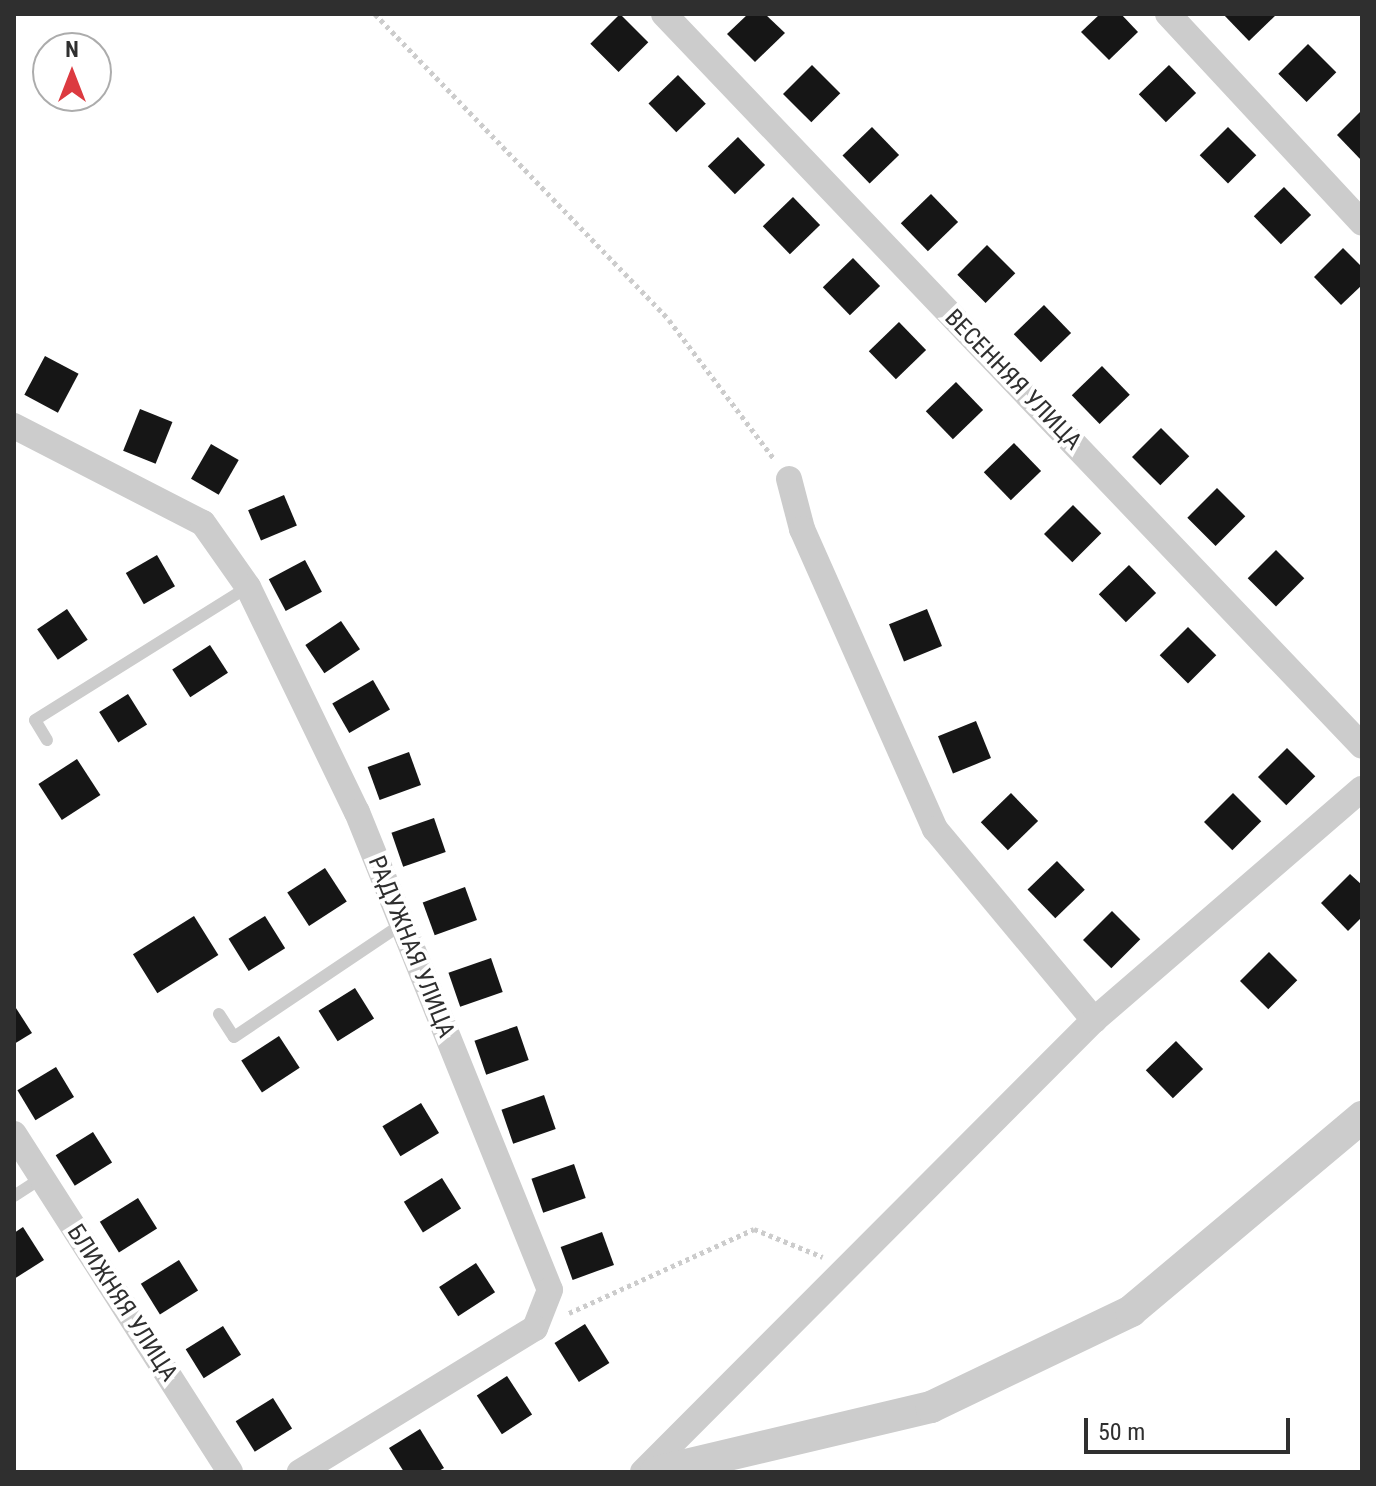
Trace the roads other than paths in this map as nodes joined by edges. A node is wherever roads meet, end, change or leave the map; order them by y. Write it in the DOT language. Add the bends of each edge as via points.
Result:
graph roads {
  1 [pos="664,14"];
  2 [pos="1168,14"];
  3 [pos="1362,223"];
  4 [pos="14,426"];
  5 [pos="789,479"];
  6 [pos="248,587"];
  7 [pos="47,740"];
  8 [pos="1362,746"];
  9 [pos="1362,789"];
  10 [pos="402,924"];
  11 [pos="219,1014"];
  12 [pos="1094,1020"];
  13 [pos="1362,1117"];
  14 [pos="14,1134"];
  15 [pos="42,1178"];
  16 [pos="14,1196"];
  17 [pos="230,1472"];
  18 [pos="300,1472"];
  19 [pos="643,1472"];
  20 [pos="656,1472"];
  1 -- 8 [label="street, ВЕСЕННЯЯ УЛИЦА"];
  2 -- 3 [label="street"];
  4 -- 6 [label="street, РАДУЖНАЯ УЛИЦА" via="203,523"];
  5 -- 12 [label="street" via="802,529 935,829"];
  6 -- 7 [label="lane" via="35,720"];
  6 -- 10 [label="street, РАДУЖНАЯ УЛИЦА" via="357,812"];
  9 -- 12 [label="street"];
  10 -- 11 [label="lane" via="234,1037"];
  10 -- 18 [label="street, РАДУЖНАЯ УЛИЦА" via="550,1290 535,1328"];
  12 -- 19 [label="street"];
  13 -- 20 [label="street" via="1131,1311 931,1407"];
  14 -- 15 [label="street, БЛИЖНЯЯ УЛИЦА"];
  15 -- 16 [label="lane"];
  15 -- 17 [label="street, БЛИЖНЯЯ УЛИЦА"];
}
